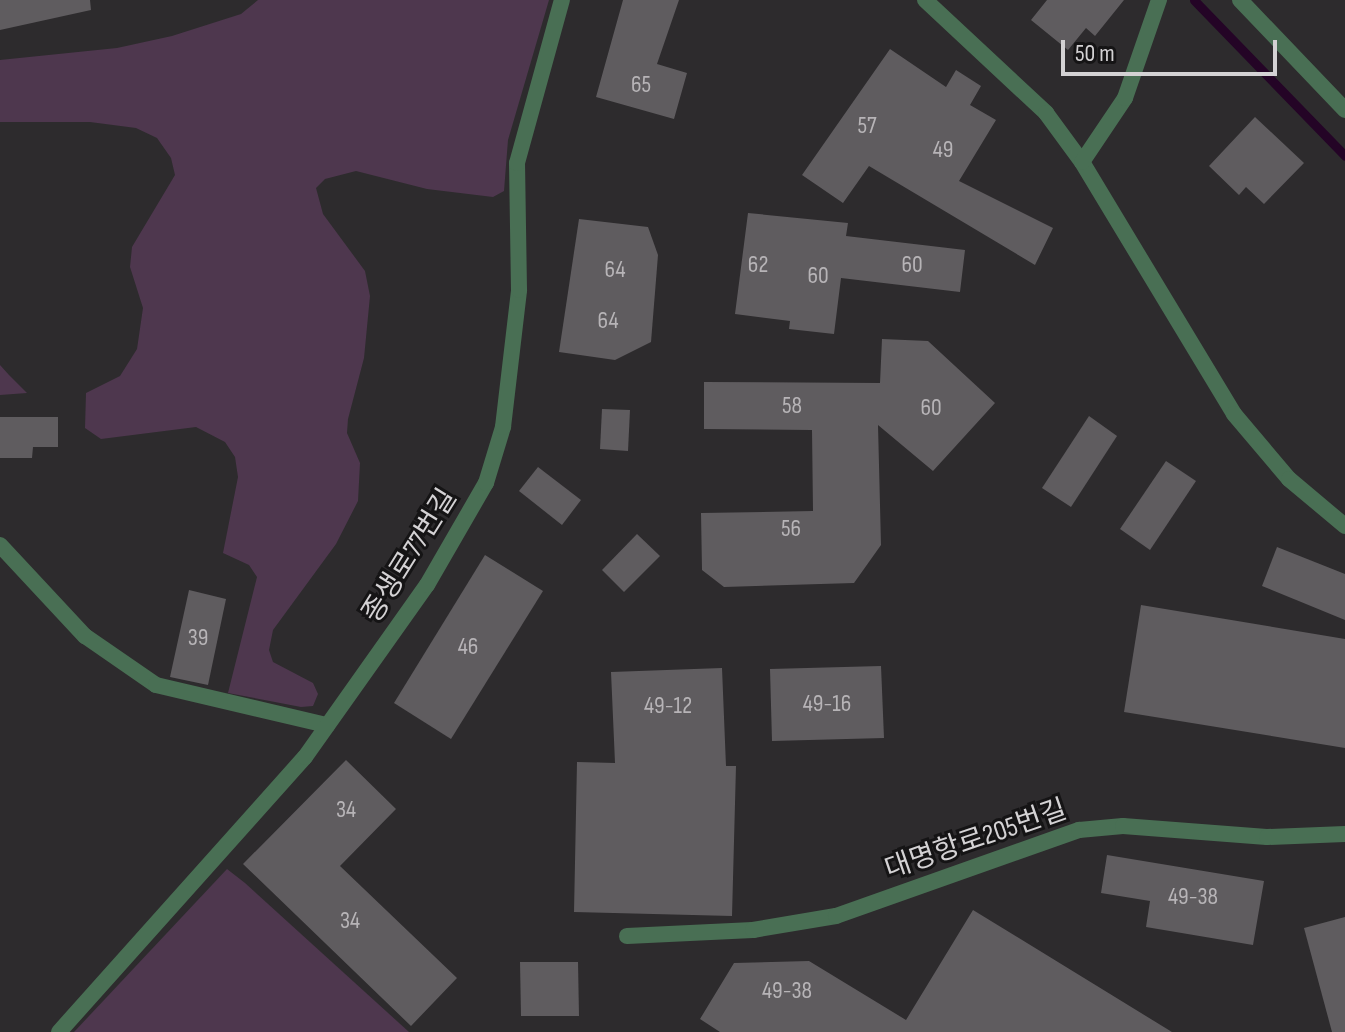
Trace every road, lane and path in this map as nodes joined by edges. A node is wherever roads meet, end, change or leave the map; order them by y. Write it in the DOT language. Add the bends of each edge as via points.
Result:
graph roads {
  1 [pos="562,0"];
  2 [pos="925,0"];
  3 [pos="1159,0"];
  4 [pos="1240,0"];
  5 [pos="1345,110"];
  6 [pos="1082,162"];
  7 [pos="1345,526"];
  8 [pos="0,545"];
  9 [pos="327,725"];
  10 [pos="1345,834"];
  11 [pos="627,936"];
  12 [pos="59,1032"];
  1 -- 9 [label="lane, 종생로77번길" via="517,163 519,290 503,427 486,483 427,585"];
  2 -- 6 [label="lane" via="1046,113"];
  3 -- 6 [label="lane" via="1125,98"];
  4 -- 5 [label="lane"];
  6 -- 7 [label="lane" via="1234,414 1289,479"];
  8 -- 9 [label="lane" via="85,636 156,685"];
  9 -- 12 [label="lane, 종생로77번길" via="305,757"];
  10 -- 11 [label="lane, 대명항로205번길" via="1267,837 1123,826 1079,830 836,916 753,930"];
}
